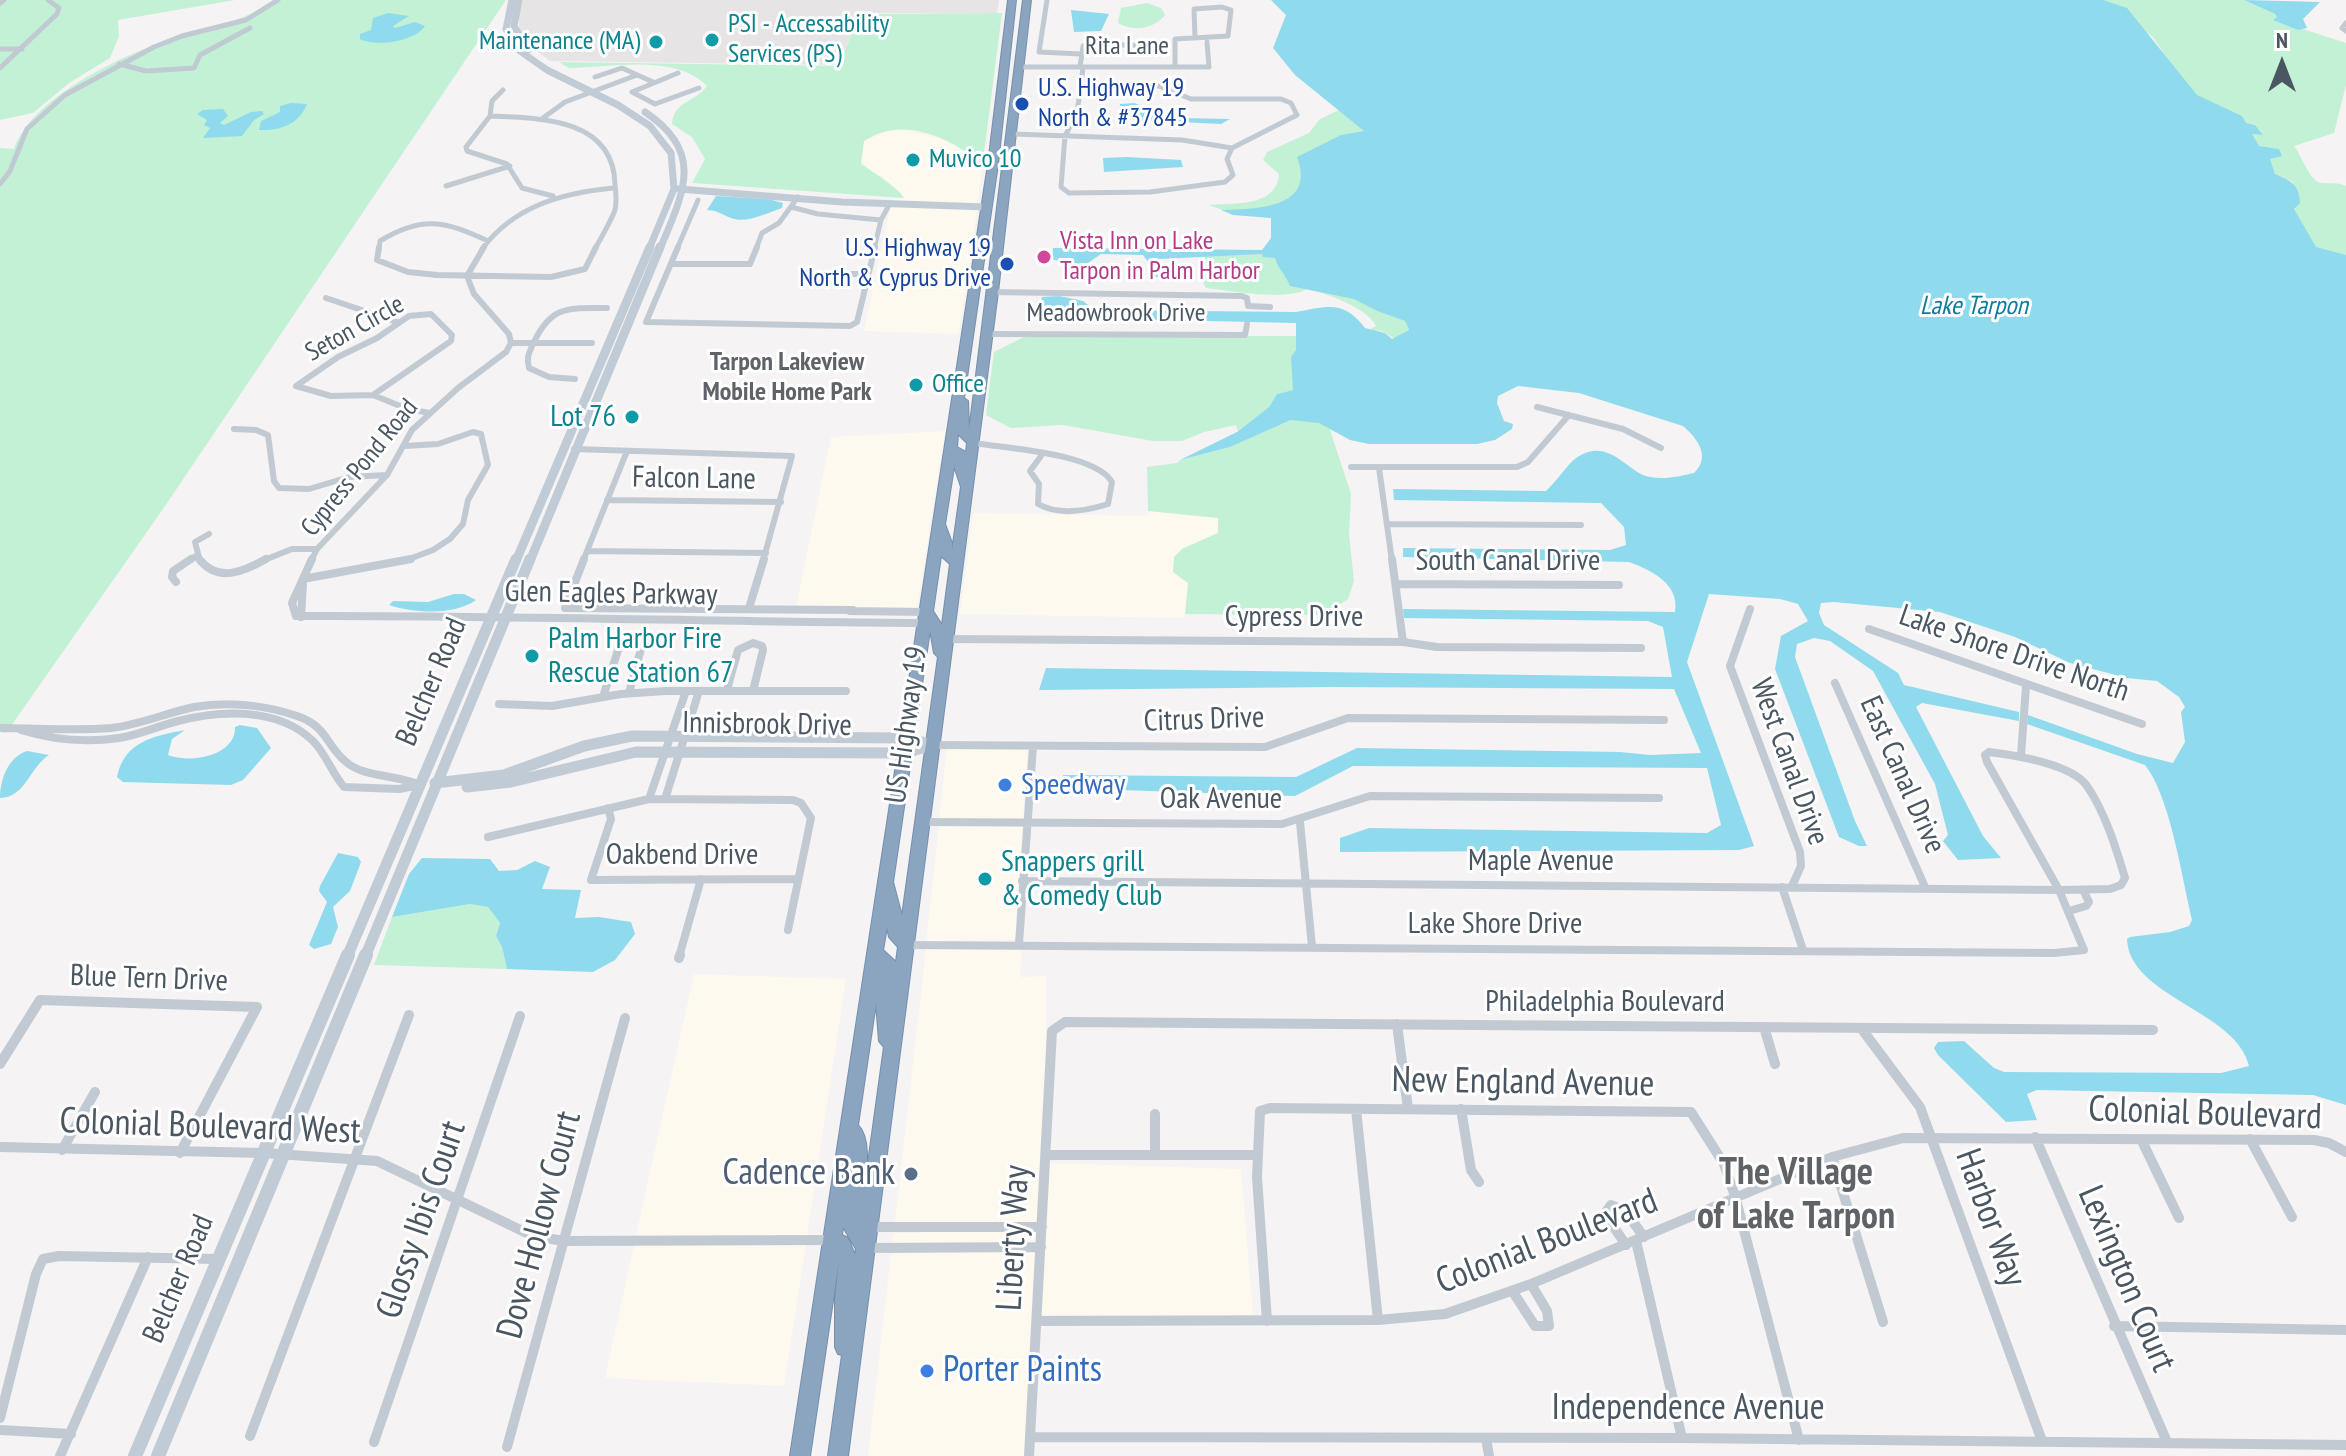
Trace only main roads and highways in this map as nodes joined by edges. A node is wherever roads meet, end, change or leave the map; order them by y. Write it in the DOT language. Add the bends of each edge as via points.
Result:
graph roads {
  1 [pos="512,0"];
  2 [pos="519,0"];
  3 [pos="1012,0"];
  4 [pos="1027,0"];
  5 [pos="1010,23"];
  6 [pos="1020,67"];
  7 [pos="1003,70"];
  8 [pos="595,90"];
  9 [pos="1017,94"];
  10 [pos="998,113"];
  11 [pos="1012,136"];
  12 [pos="995,139"];
  13 [pos="993,164"];
  14 [pos="1008,170"];
  15 [pos="679,189"];
  16 [pos="986,207"];
  17 [pos="1002,218"];
  18 [pos="999,242"];
  19 [pos="978,259"];
  20 [pos="973,292"];
  21 [pos="993,292"];
  22 [pos="985,348"];
  23 [pos="959,385"];
  24 [pos="973,443"];
  25 [pos="950,448"];
  26 [pos="967,492"];
  27 [pos="939,523"];
  28 [pos="957,563"];
  29 [pos="952,600"];
  30 [pos="928,617"];
  31 [pos="944,661"];
  32 [pos="438,740"];
  33 [pos="933,745"];
  34 [pos="906,746"];
  35 [pos="435,783"];
  36 [pos="420,785"];
  37 [pos="415,831"];
  38 [pos="886,878"];
  39 [pos="906,945"];
  40 [pos="875,953"];
  41 [pos="889,1069"];
  42 [pos="852,1106"];
  43 [pos="833,1240"];
  44 [pos="866,1248"];
  45 [pos="847,1391"];
  46 [pos="802,1453"];
  47 [pos="135,1456"];
  48 [pos="158,1456"];
  49 [pos="838,1456"];
  1 -- 8 [label="main road" via="505,23 514,46 537,65"];
  2 -- 8 [label="main road" via="513,20 523,46"];
  3 -- 5 [label="highway, US Highway 19"];
  4 -- 6 [label="highway, US Highway 19"];
  5 -- 6 [label="highway" via="1015,28 1012,62"];
  5 -- 7 [label="highway, US Highway 19"];
  6 -- 9 [label="highway, US Highway 19"];
  7 -- 9 [label="highway" via="1012,73"];
  7 -- 10 [label="highway, US Highway 19"];
  8 -- 15 [label="main road" via="660,134 674,159"];
  9 -- 11 [label="highway, US Highway 19"];
  10 -- 11 [label="highway" via="1004,132"];
  10 -- 12 [label="highway, US Highway 19"];
  11 -- 14 [label="highway, US Highway 19"];
  12 -- 13 [label="highway, US Highway 19"];
  12 -- 14 [label="highway" via="1003,142 1003,165"];
  13 -- 16 [label="highway, US Highway 19"];
  13 -- 17 [label="highway" via="998,172 996,208"];
  14 -- 17 [label="highway, US Highway 19"];
  15 -- 16 [label="main road"];
  15 -- 32 [label="main road, Belcher Road"];
  15 -- 35 [label="main road, Belcher Road"];
  16 -- 18 [label="highway" via="994,216"];
  16 -- 19 [label="highway, US Highway 19"];
  17 -- 18 [label="highway, US Highway 19"];
  18 -- 21 [label="highway, US Highway 19"];
  19 -- 20 [label="highway, US Highway 19"];
  19 -- 21 [label="highway" via="983,285"];
  20 -- 22 [label="highway" via="982,301"];
  20 -- 23 [label="highway, US Highway 19"];
  21 -- 22 [label="highway, US Highway 19"];
  22 -- 24 [label="highway, US Highway 19"];
  23 -- 24 [label="highway" via="963,432"];
  23 -- 25 [label="highway, US Highway 19"];
  24 -- 26 [label="highway, US Highway 19"];
  25 -- 26 [label="highway" via="961,454"];
  25 -- 27 [label="highway, US Highway 19"];
  26 -- 28 [label="highway, US Highway 19"];
  27 -- 28 [label="highway" via="946,554"];
  27 -- 30 [label="highway, US Highway 19"];
  28 -- 29 [label="highway, US Highway 19"];
  29 -- 30 [label="highway"];
  29 -- 31 [label="highway, US Highway 19"];
  30 -- 31 [label="highway"];
  30 -- 34 [label="highway, US Highway 19"];
  31 -- 33 [label="highway, US Highway 19"];
  32 -- 35 [label="main road"];
  32 -- 36 [label="main road, Belcher Road"];
  33 -- 34 [label="main road, Innisbrook Drive"];
  33 -- 39 [label="highway, US Highway 19"];
  34 -- 35 [label="main road, Innisbrook Drive" via="666,750 597,757 496,787"];
  34 -- 35 [label="main road, Innisbrook Drive" via="670,735 608,740 504,775"];
  34 -- 38 [label="highway, US Highway 19"];
  35 -- 37 [label="main road, Belcher Road"];
  36 -- 37 [label="main road" via="426,795"];
  36 -- 47 [label="main road, Belcher Road"];
  37 -- 48 [label="main road, Belcher Road"];
  38 -- 39 [label="highway" via="895,933"];
  38 -- 40 [label="highway, US Highway 19"];
  39 -- 41 [label="highway, US Highway 19"];
  40 -- 41 [label="highway" via="888,962 884,1003"];
  40 -- 42 [label="highway, US Highway 19"];
  41 -- 44 [label="highway, US Highway 19"];
  42 -- 43 [label="highway, US Highway 19"];
  42 -- 44 [label="highway" via="858,1163 852,1226"];
  43 -- 45 [label="highway" via="842,1244 848,1260"];
  43 -- 46 [label="highway, US Highway 19"];
  44 -- 45 [label="highway, US Highway 19"];
  45 -- 49 [label="highway, US Highway 19"];
}
